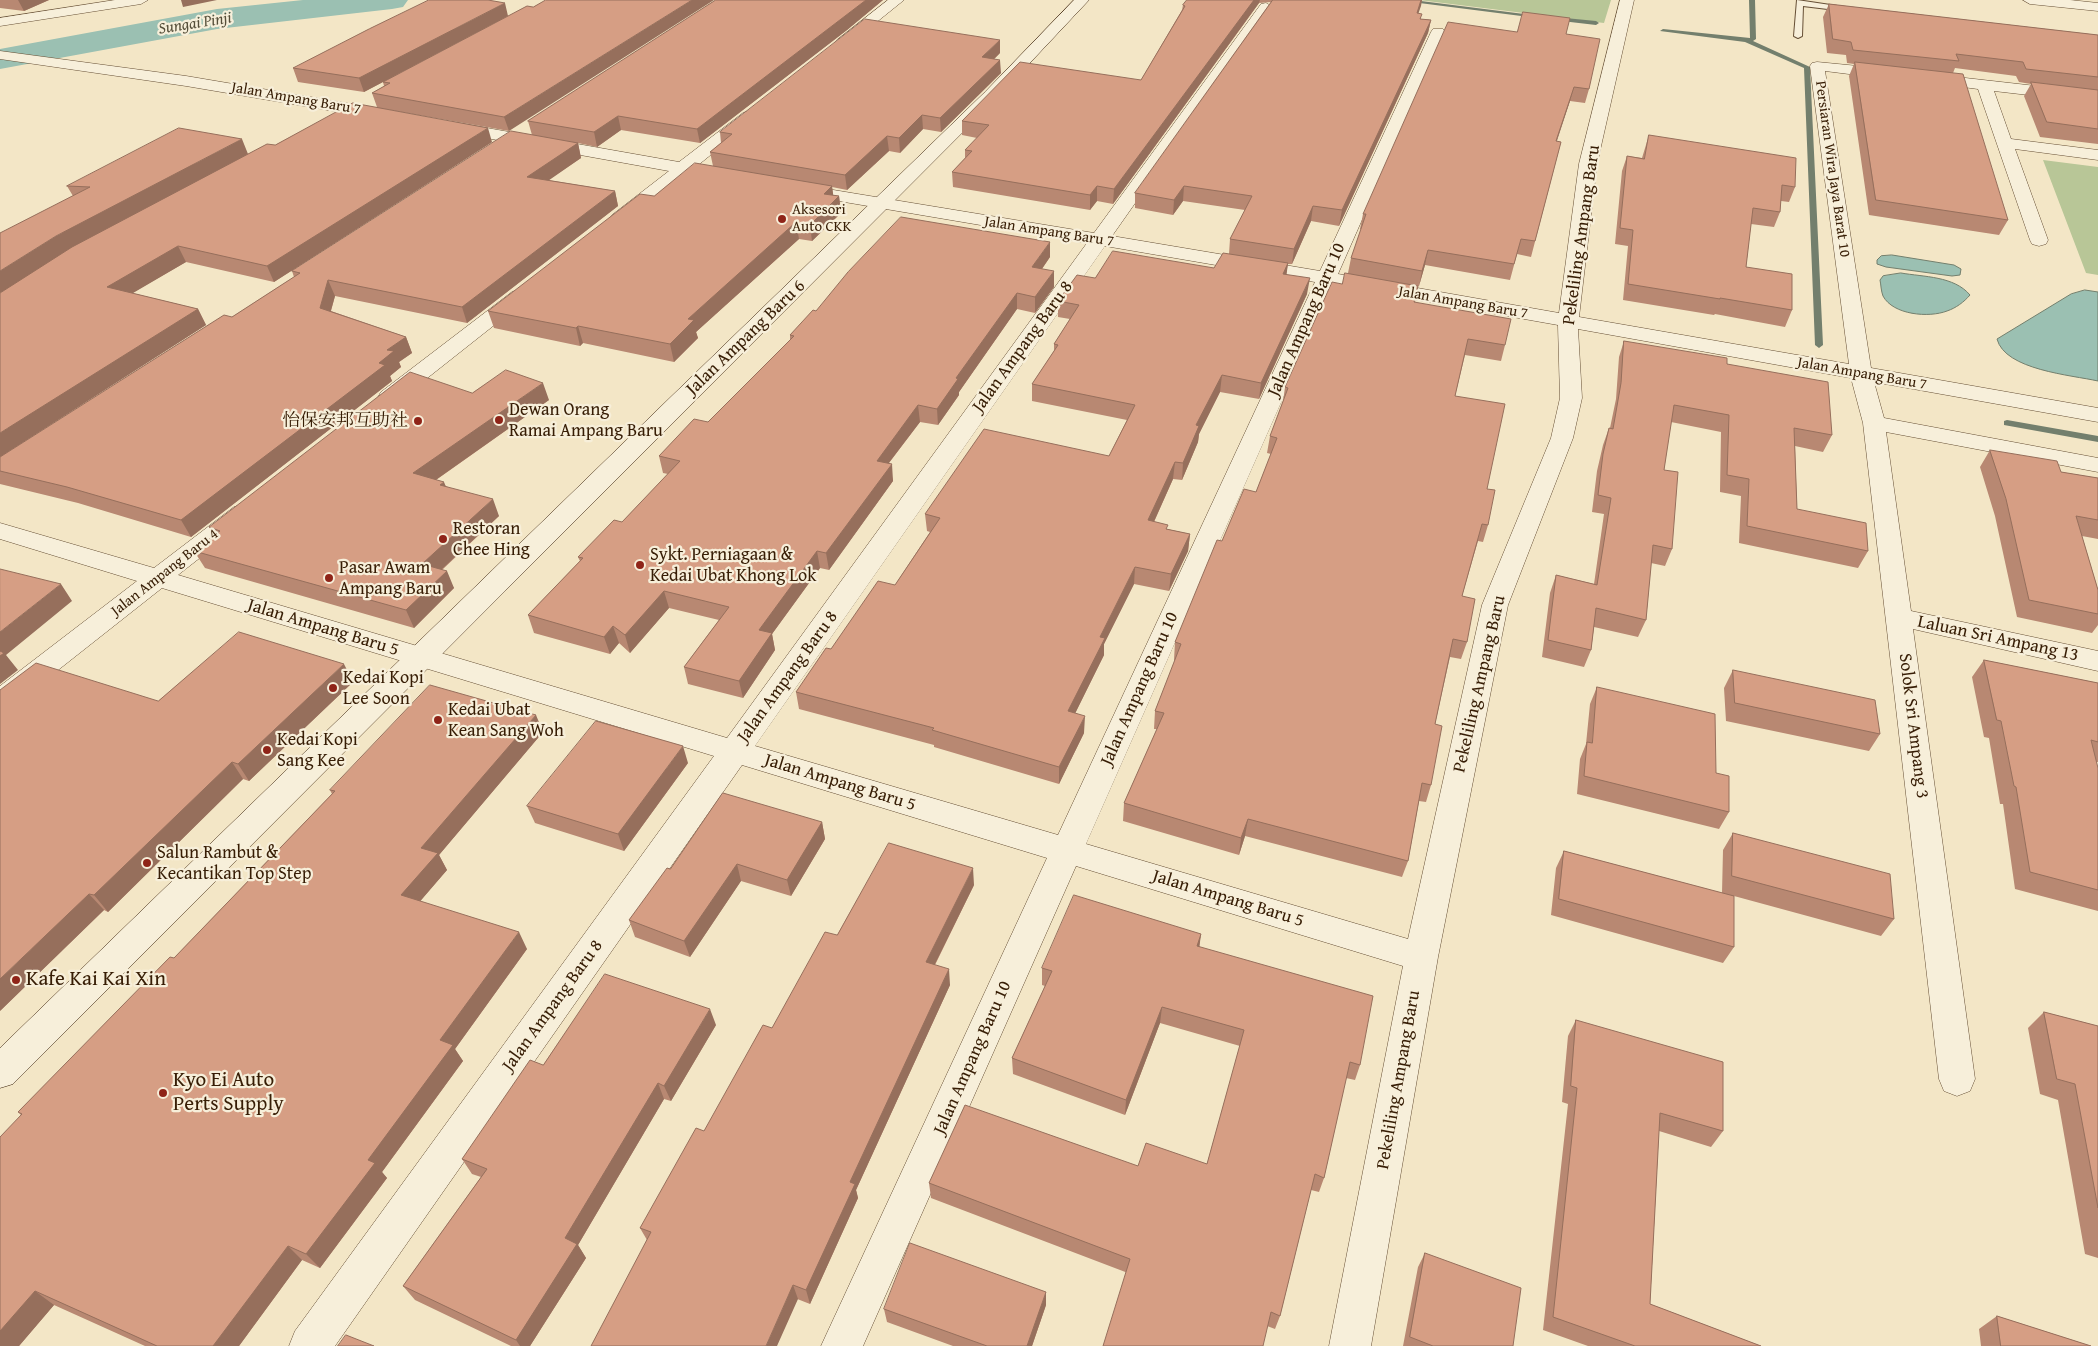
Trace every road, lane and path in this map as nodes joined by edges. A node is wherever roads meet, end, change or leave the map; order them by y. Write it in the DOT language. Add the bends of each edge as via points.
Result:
graph roads {
  1 [pos="141,0"];
  2 [pos="897,0"];
  3 [pos="1082,0"];
  4 [pos="1627,0"];
  5 [pos="2032,0"];
  6 [pos="1800,2"];
  7 [pos="1266,7"];
  8 [pos="2098,7"];
  9 [pos="1856,11"];
  10 [pos="0,22"];
  11 [pos="1438,32"];
  12 [pos="1798,36"];
  13 [pos="829,54"];
  14 [pos="0,55"];
  15 [pos="1984,85"];
  16 [pos="2098,98"];
  17 [pos="369,99"];
  18 [pos="760,108"];
  19 [pos="352,109"];
  20 [pos="399,117"];
  21 [pos="325,122"];
  22 [pos="437,124"];
  23 [pos="521,133"];
  24 [pos="2004,143"];
  25 [pos="488,154"];
  26 [pos="2098,155"];
  27 [pos="684,168"];
  28 [pos="742,178"];
  29 [pos="790,188"];
  30 [pos="881,204"];
  31 [pos="605,229"];
  32 [pos="2039,240"];
  33 [pos="1099,241"];
  34 [pos="1327,278"];
  35 [pos="534,284"];
  36 [pos="1568,322"];
  37 [pos="1861,374"];
  38 [pos="370,413"];
  39 [pos="2098,415"];
  40 [pos="1874,423"];
  41 [pos="2098,465"];
  42 [pos="260,499"];
  43 [pos="0,531"];
  44 [pos="158,578"];
  45 [pos="1899,617"];
  46 [pos="420,657"];
  47 [pos="2098,660"];
  48 [pos="0,701"];
  49 [pos="734,752"];
  50 [pos="1067,851"];
  51 [pos="1421,957"];
  52 [pos="0,1072"];
  53 [pos="1957,1079"];
  54 [pos="310,1346"];
  55 [pos="842,1346"];
  56 [pos="1350,1346"];
  1 -- 10 [label="street"];
  2 -- 13 [label="street"];
  3 -- 30 [label="street, Jalan Ampang Baru 6" via="992,95"];
  4 -- 36 [label="street, Pekeliling Ampang Baru" via="1588,164"];
  5 -- 8 [label="street"];
  6 -- 9 [label="lane"];
  6 -- 12 [label="lane"];
  7 -- 33 [label="street, Jalan Ampang Baru 8"];
  11 -- 34 [label="street, Jalan Ampang Baru 10"];
  14 -- 19 [label="street, Jalan Ampang Baru 7"];
  15 -- 16 [label="street, Persiaran Wira Jaya Barat 10"];
  15 -- 24 [label="street"];
  15 -- 37 [label="street, Persiaran Wira Jaya Barat 10" via="1817,66"];
  17 -- 19 [label="street"];
  18 -- 27 [label="street"];
  19 -- 20 [label="street, Jalan Ampang Baru 7"];
  19 -- 21 [label="street"];
  22 -- 23 [label="street"];
  23 -- 25 [label="street"];
  23 -- 27 [label="street"];
  24 -- 26 [label="street"];
  24 -- 32 [label="street"];
  27 -- 28 [label="street"];
  27 -- 31 [label="street"];
  29 -- 30 [label="street, Jalan Ampang Baru 7"];
  30 -- 33 [label="street, Jalan Ampang Baru 7"];
  30 -- 46 [label="street, Jalan Ampang Baru 6"];
  33 -- 34 [label="street, Jalan Ampang Baru 7"];
  33 -- 49 [label="street, Jalan Ampang Baru 8"];
  34 -- 36 [label="street, Jalan Ampang Baru 7"];
  34 -- 50 [label="street, Jalan Ampang Baru 10"];
  35 -- 38 [label="street"];
  36 -- 37 [label="street, Jalan Ampang Baru 7"];
  36 -- 51 [label="street, Pekeliling Ampang Baru" via="1571,398 1562,438 1495,605"];
  37 -- 39 [label="street, Jalan Ampang Baru 7"];
  37 -- 40 [label="street, Solok Sri Ampang 3"];
  40 -- 41 [label="street"];
  40 -- 45 [label="street, Solok Sri Ampang 3"];
  42 -- 44 [label="street, Jalan Ampang Baru 4"];
  43 -- 44 [label="street, Jalan Ampang Baru 5"];
  44 -- 46 [label="street, Jalan Ampang Baru 5"];
  44 -- 48 [label="street, Jalan Ampang Baru 4"];
  45 -- 47 [label="street, Laluan Sri Ampang 13"];
  45 -- 53 [label="street, Solok Sri Ampang 3"];
  46 -- 49 [label="street, Jalan Ampang Baru 5"];
  46 -- 52 [label="street, Jalan Ampang Baru 6"];
  49 -- 50 [label="street, Jalan Ampang Baru 5"];
  49 -- 54 [label="street, Jalan Ampang Baru 8"];
  50 -- 51 [label="street, Jalan Ampang Baru 5"];
  50 -- 55 [label="street, Jalan Ampang Baru 10"];
  51 -- 56 [label="street, Pekeliling Ampang Baru"];
}
